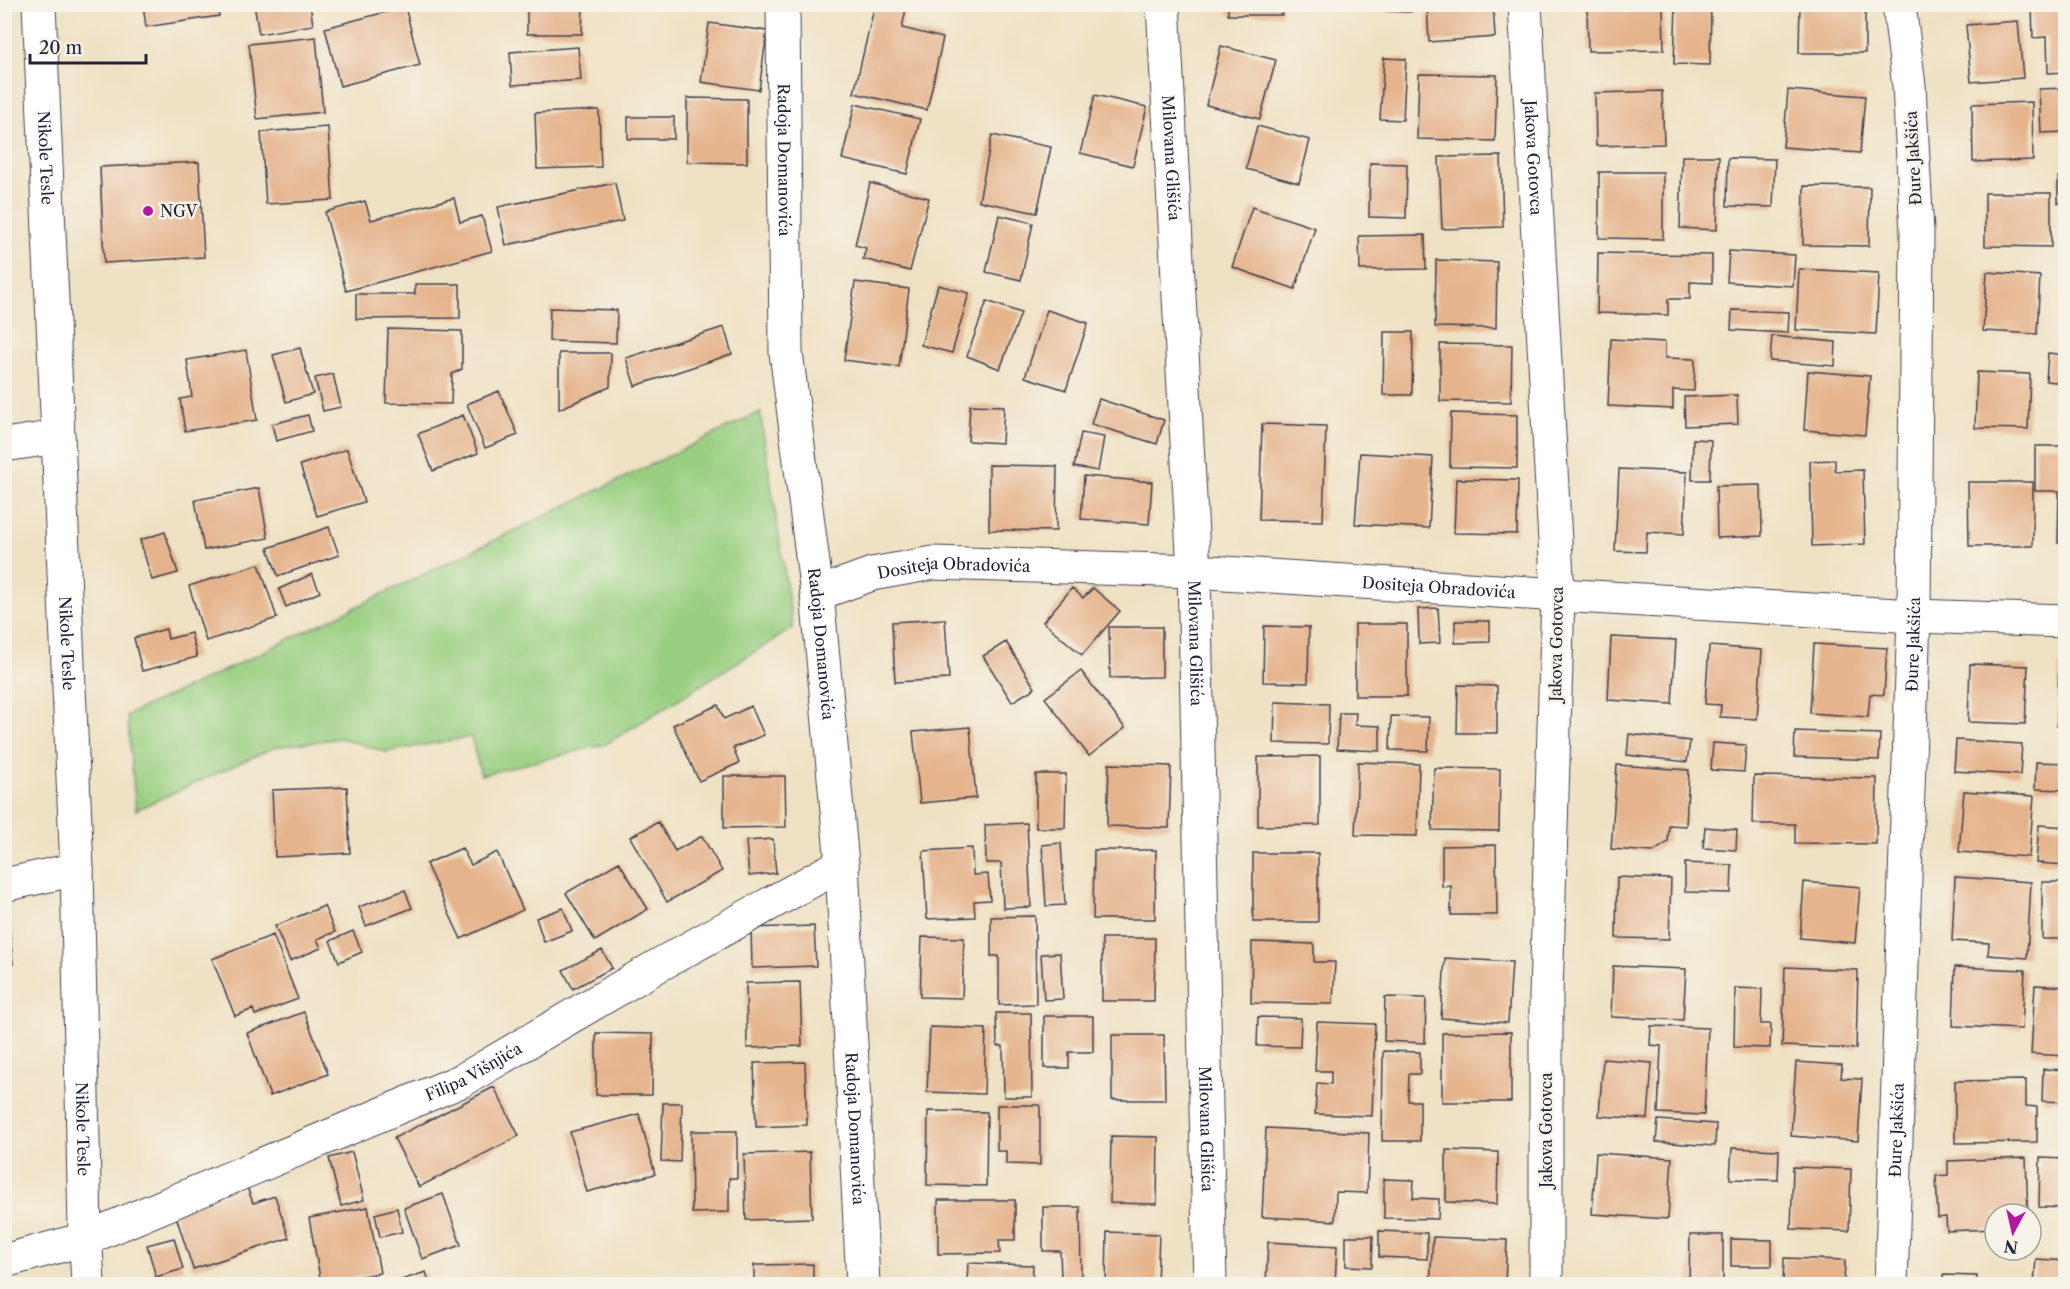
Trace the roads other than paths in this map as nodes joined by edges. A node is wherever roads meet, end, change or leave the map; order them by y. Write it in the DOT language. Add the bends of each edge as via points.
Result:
graph roads {
  1 [pos="39,4"];
  2 [pos="783,4"];
  3 [pos="1163,4"];
  4 [pos="1525,4"];
  5 [pos="1899,4"];
  6 [pos="58,437"];
  7 [pos="4,445"];
  8 [pos="1194,571"];
  9 [pos="817,594"];
  10 [pos="1558,595"];
  11 [pos="1914,616"];
  12 [pos="2066,621"];
  13 [pos="842,864"];
  14 [pos="77,869"];
  15 [pos="4,885"];
  16 [pos="85,1239"];
  17 [pos="4,1261"];
  18 [pos="88,1284"];
  19 [pos="863,1284"];
  20 [pos="1210,1284"];
  21 [pos="1546,1284"];
  22 [pos="1891,1284"];
  1 -- 6 [label="street, Nikole Tesle"];
  2 -- 9 [label="street, Radoja Domanovića" via="786,352"];
  3 -- 8 [label="street, Milovana Glišića"];
  4 -- 10 [label="street, Jakova Gotovca"];
  5 -- 11 [label="street, Đure Jakšića" via="1909,86 1917,232"];
  6 -- 7 [label="street"];
  6 -- 14 [label="street, Nikole Tesle"];
  8 -- 9 [label="street, Dositeja Obradovića" via="933,563 872,574"];
  8 -- 10 [label="street, Dositeja Obradovića"];
  8 -- 20 [label="street, Milovana Glišića"];
  9 -- 13 [label="street, Radoja Domanovića"];
  10 -- 11 [label="street, Dositeja Obradovića"];
  10 -- 21 [label="street, Jakova Gotovca" via="1546,995"];
  11 -- 12 [label="street, Dositeja Obradovića"];
  11 -- 22 [label="street, Đure Jakšića"];
  13 -- 16 [label="street, Filipa Višnjića" via="463,1080"];
  13 -- 19 [label="street, Radoja Domanovića"];
  14 -- 15 [label="street"];
  14 -- 16 [label="street, Nikole Tesle"];
  16 -- 17 [label="street, Filipa Višnjića"];
  16 -- 18 [label="street, Nikole Tesle"];
}
